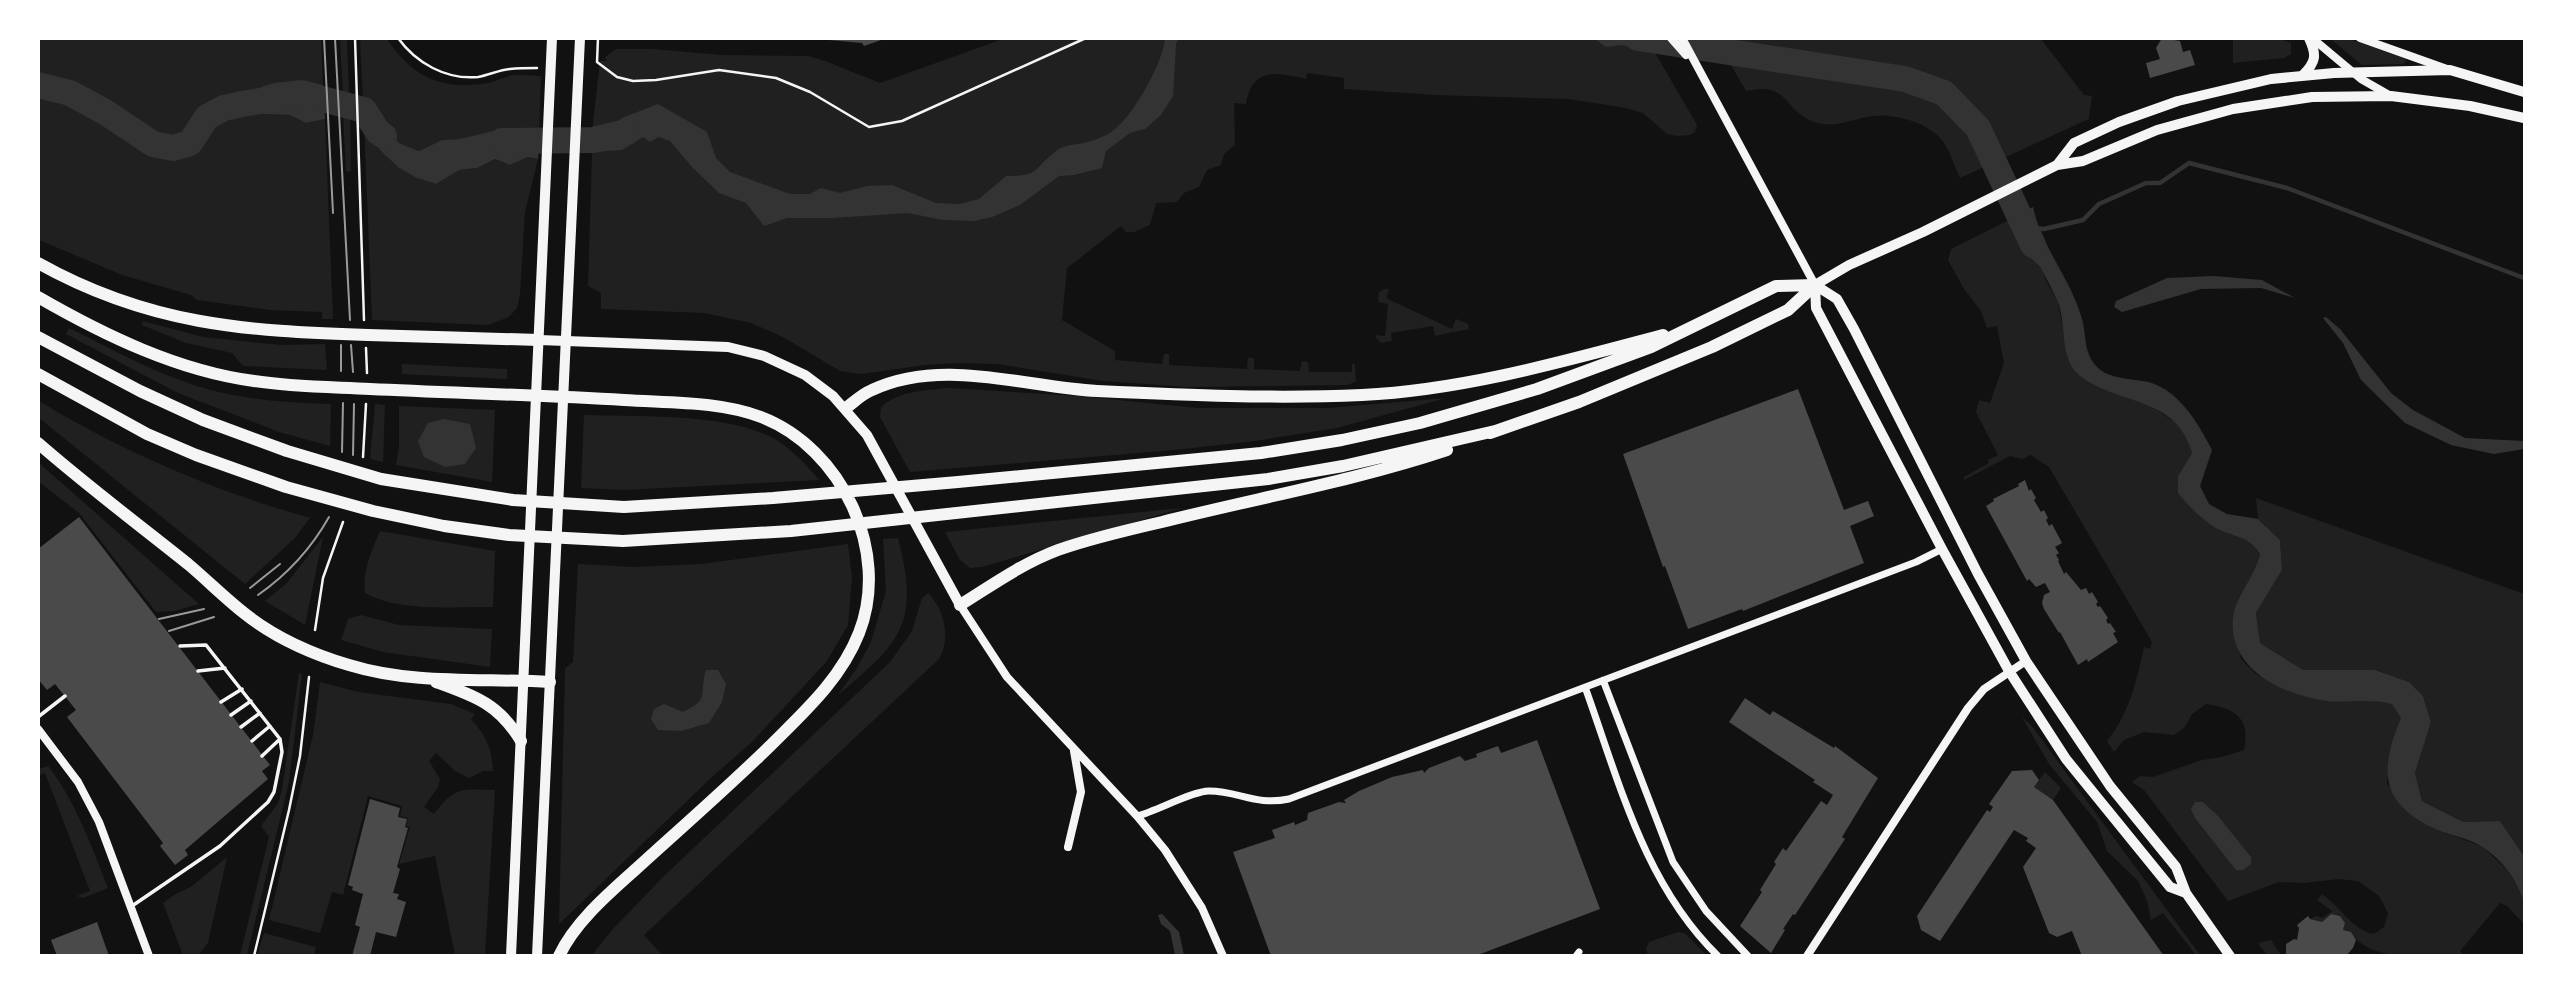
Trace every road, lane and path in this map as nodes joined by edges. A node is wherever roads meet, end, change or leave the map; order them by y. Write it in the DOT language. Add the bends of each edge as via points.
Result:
graph roads {
  1 [pos="355,38"];
  2 [pos="398,38"];
  3 [pos="552,38"];
  4 [pos="580,38"];
  5 [pos="598,38"];
  6 [pos="1086,38"];
  7 [pos="1671,38"];
  8 [pos="1682,38"];
  9 [pos="2311,38"];
  10 [pos="2360,38"];
  11 [pos="1696,65"];
  12 [pos="539,68"];
  13 [pos="2450,69"];
  14 [pos="2351,72"];
  15 [pos="2303,75"];
  16 [pos="2525,92"];
  17 [pos="2391,96"];
  18 [pos="2525,118"];
  19 [pos="2057,165"];
  20 [pos="38,263"];
  21 [pos="1815,285"];
  22 [pos="38,297"];
  23 [pos="364,320"];
  24 [pos="1707,321"];
  25 [pos="38,337"];
  26 [pos="539,340"];
  27 [pos="566,341"];
  28 [pos="366,345"];
  29 [pos="367,373"];
  30 [pos="38,374"];
  31 [pos="366,404"];
  32 [pos="846,408"];
  33 [pos="1495,430"];
  34 [pos="38,443"];
  35 [pos="363,457"];
  36 [pos="343,522"];
  37 [pos="1942,549"];
  38 [pos="960,604"];
  39 [pos="315,630"];
  40 [pos="180,646"];
  41 [pos="2026,661"];
  42 [pos="225,668"];
  43 [pos="198,671"];
  44 [pos="2009,671"];
  45 [pos="309,677"];
  46 [pos="429,680"];
  47 [pos="1603,680"];
  48 [pos="524,681"];
  49 [pos="550,682"];
  50 [pos="1585,687"];
  51 [pos="242,689"];
  52 [pos="65,696"];
  53 [pos="251,701"];
  54 [pos="221,702"];
  55 [pos="260,713"];
  56 [pos="231,715"];
  57 [pos="38,717"];
  58 [pos="270,726"];
  59 [pos="241,727"];
  60 [pos="38,729"];
  61 [pos="280,739"];
  62 [pos="252,741"];
  63 [pos="521,741"];
  64 [pos="1073,748"];
  65 [pos="262,755"];
  66 [pos="1138,816"];
  67 [pos="1068,847"];
  68 [pos="2186,893"];
  69 [pos="131,908"];
  70 [pos="149,956"];
  71 [pos="254,956"];
  72 [pos="511,956"];
  73 [pos="537,956"];
  74 [pos="559,956"];
  75 [pos="1223,956"];
  76 [pos="1718,956"];
  77 [pos="1748,956"];
  78 [pos="1807,956"];
  79 [pos="2230,956"];
  1 -- 23 [label="path"];
  2 -- 12 [label="path" via="420,62 455,75 474,77"];
  3 -- 26 [label="main road"];
  4 -- 27 [label="main road"];
  5 -- 6 [label="path" via="597,62 617,77 656,80 719,70 776,78 869,127 902,121"];
  7 -- 11 [label="street"];
  8 -- 11 [label="street"];
  9 -- 14 [label="street"];
  9 -- 15 [label="main road" via="2315,61"];
  10 -- 13 [label="street"];
  11 -- 21 [label="street"];
  13 -- 14 [label="main road"];
  13 -- 16 [label="main road"];
  14 -- 15 [label="main road"];
  14 -- 17 [label="street"];
  15 -- 19 [label="main road" via="2219,90 2148,111 2074,143"];
  17 -- 18 [label="main road"];
  17 -- 19 [label="main road" via="2312,97 2233,109 2157,130 2083,161"];
  19 -- 21 [label="main road"];
  20 -- 26 [label="highway" via="112,298 183,318 249,329"];
  21 -- 24 [label="highway" via="1776,286"];
  21 -- 33 [label="highway" via="1788,310 1700,353"];
  21 -- 37 [label="main road" via="1816,308"];
  21 -- 41 [label="main road" via="1837,299"];
  22 -- 74 [label="highway" via="145,351 226,376 290,385 733,410 761,417 797,436 819,456 845,492 863,529 870,561 869,595 859,632 842,666 815,702 612,890"];
  24 -- 25 [label="highway" via="1537,389 1355,438 1261,453 958,482 624,507 513,500 381,479 287,452 140,391"];
  24 -- 32 [label="highway" via="1536,367 1405,391 1304,397 1197,395 1093,391 939,376 882,386"];
  26 -- 27 [label="main road"];
  26 -- 48 [label="main road"];
  27 -- 32 [label="main road" via="716,346 752,352 805,375"];
  27 -- 49 [label="main road"];
  28 -- 29 [label="path"];
  30 -- 33 [label="highway" via="148,434 286,488 444,526 509,535 623,541 791,531 1268,479"];
  31 -- 35 [label="path"];
  32 -- 38 [label="main road" via="876,449"];
  33 -- 38 [label="highway" via="1399,466 1058,550"];
  34 -- 46 [label="highway" via="273,632 323,656"];
  36 -- 39 [label="path" via="323,578"];
  37 -- 44 [label="main road"];
  37 -- 47 [label="street"];
  38 -- 64 [label="street" via="1007,677"];
  40 -- 42 [label="lane" via="206,645"];
  41 -- 44 [label="street"];
  41 -- 68 [label="main road" via="2110,786 2176,867"];
  42 -- 43 [label="lane"];
  42 -- 51 [label="lane"];
  44 -- 68 [label="main road" via="2095,796 2170,887"];
  44 -- 78 [label="street" via="1968,708"];
  45 -- 71 [label="path" via="300,756"];
  46 -- 48 [label="highway"];
  46 -- 63 [label="highway" via="491,705"];
  47 -- 50 [label="street"];
  47 -- 77 [label="street" via="1673,862 1706,911"];
  48 -- 49 [label="highway"];
  48 -- 63 [label="main road"];
  49 -- 73 [label="main road"];
  50 -- 66 [label="street" via="1289,799 1267,802 1205,791"];
  50 -- 76 [label="street" via="1655,872 1686,920"];
  51 -- 53 [label="lane"];
  51 -- 54 [label="lane"];
  52 -- 57 [label="lane"];
  53 -- 55 [label="lane"];
  53 -- 56 [label="lane"];
  55 -- 58 [label="lane"];
  55 -- 59 [label="lane"];
  58 -- 61 [label="lane"];
  58 -- 62 [label="lane"];
  60 -- 69 [label="street" via="86,795"];
  61 -- 65 [label="lane"];
  61 -- 69 [label="lane" via="278,774 268,802 220,846"];
  63 -- 72 [label="main road"];
  64 -- 66 [label="street"];
  64 -- 67 [label="street" via="1080,792"];
  66 -- 75 [label="street" via="1186,880"];
  68 -- 79 [label="main road"];
  69 -- 70 [label="street"];
}
